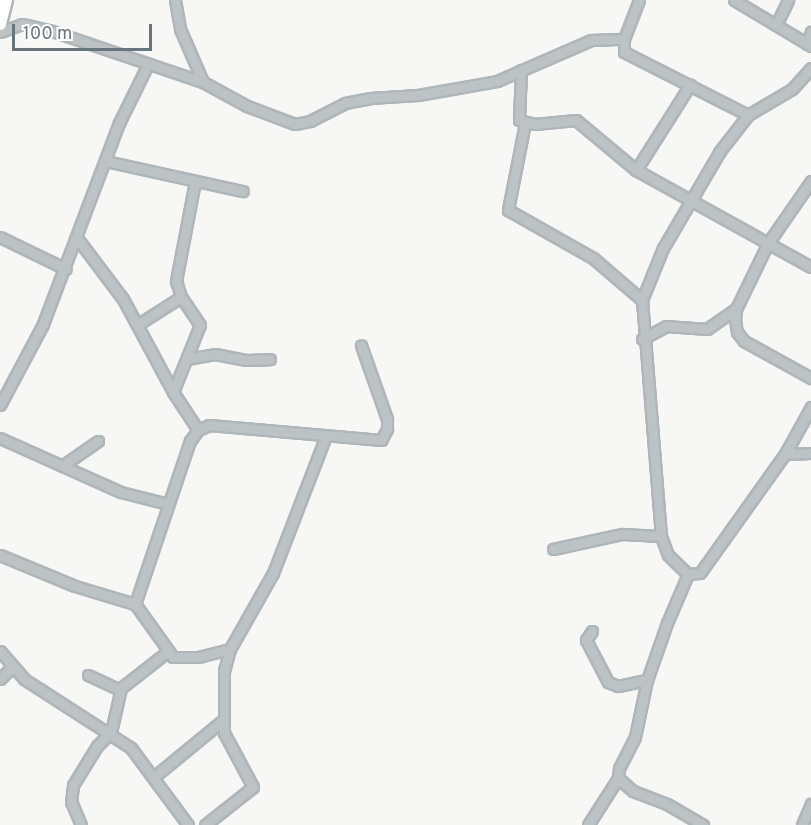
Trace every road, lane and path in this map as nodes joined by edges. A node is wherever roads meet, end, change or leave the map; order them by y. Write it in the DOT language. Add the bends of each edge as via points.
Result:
graph roads {
  1 [pos="6,0"];
  2 [pos="175,0"];
  3 [pos="639,0"];
  4 [pos="734,0"];
  5 [pos="788,0"];
  6 [pos="0,24"];
  7 [pos="776,25"];
  8 [pos="0,32"];
  9 [pos="811,32"];
  10 [pos="624,39"];
  11 [pos="809,45"];
  12 [pos="148,64"];
  13 [pos="811,68"];
  14 [pos="521,70"];
  15 [pos="203,82"];
  16 [pos="690,85"];
  17 [pos="748,115"];
  18 [pos="525,123"];
  19 [pos="106,161"];
  20 [pos="636,170"];
  21 [pos="195,180"];
  22 [pos="811,181"];
  23 [pos="243,191"];
  24 [pos="690,202"];
  25 [pos="0,237"];
  26 [pos="77,238"];
  27 [pos="768,243"];
  28 [pos="811,267"];
  29 [pos="66,269"];
  30 [pos="181,297"];
  31 [pos="642,300"];
  32 [pos="736,309"];
  33 [pos="137,325"];
  34 [pos="642,339"];
  35 [pos="361,345"];
  36 [pos="270,358"];
  37 [pos="187,359"];
  38 [pos="811,378"];
  39 [pos="173,392"];
  40 [pos="0,405"];
  41 [pos="811,407"];
  42 [pos="198,430"];
  43 [pos="326,436"];
  44 [pos="0,438"];
  45 [pos="98,441"];
  46 [pos="811,453"];
  47 [pos="785,454"];
  48 [pos="62,466"];
  49 [pos="168,504"];
  50 [pos="661,536"];
  51 [pos="553,549"];
  52 [pos="0,555"];
  53 [pos="688,573"];
  54 [pos="135,604"];
  55 [pos="592,631"];
  56 [pos="230,649"];
  57 [pos="0,651"];
  58 [pos="167,652"];
  59 [pos="11,668"];
  60 [pos="88,675"];
  61 [pos="0,679"];
  62 [pos="647,680"];
  63 [pos="120,690"];
  64 [pos="222,722"];
  65 [pos="111,732"];
  66 [pos="154,776"];
  67 [pos="618,778"];
  68 [pos="811,804"];
  69 [pos="684,812"];
  70 [pos="184,823"];
  71 [pos="81,825"];
  72 [pos="205,825"];
  73 [pos="588,825"];
  74 [pos="689,825"];
  75 [pos="703,825"];
  76 [pos="802,825"];
  1 -- 6 [label="street"];
  2 -- 15 [label="street" via="180,29"];
  3 -- 10 [label="street"];
  4 -- 7 [label="street"];
  5 -- 7 [label="street"];
  7 -- 11 [label="street"];
  8 -- 12 [label="street" via="22,24 32,25"];
  9 -- 11 [label="street"];
  10 -- 14 [label="street" via="591,40"];
  10 -- 16 [label="street" via="624,52 628,55"];
  12 -- 15 [label="street"];
  12 -- 19 [label="street" via="119,123"];
  13 -- 17 [label="street" via="792,89"];
  14 -- 15 [label="street" via="497,81 462,88 345,103 310,121 295,124 247,106"];
  14 -- 18 [label="street" via="517,112 519,120"];
  16 -- 17 [label="street"];
  16 -- 20 [label="street"];
  17 -- 24 [label="street"];
  18 -- 20 [label="street" via="576,120"];
  18 -- 31 [label="street" via="508,210 592,258"];
  19 -- 21 [label="street"];
  19 -- 26 [label="street"];
  20 -- 24 [label="street"];
  21 -- 23 [label="street"];
  21 -- 30 [label="street" via="176,264"];
  22 -- 27 [label="street"];
  24 -- 27 [label="street"];
  24 -- 31 [label="street" via="653,269"];
  25 -- 29 [label="street"];
  26 -- 29 [label="street"];
  26 -- 33 [label="street" via="123,298"];
  27 -- 28 [label="street"];
  27 -- 32 [label="street"];
  29 -- 40 [label="street" via="22,368"];
  30 -- 33 [label="street"];
  30 -- 37 [label="street" via="200,325"];
  31 -- 34 [label="street"];
  32 -- 34 [label="street" via="707,329 666,326"];
  32 -- 38 [label="street" via="737,332 744,341"];
  33 -- 39 [label="street"];
  34 -- 50 [label="street"];
  35 -- 43 [label="street" via="382,400 385,435 376,441"];
  36 -- 37 [label="street" via="246,360 215,354"];
  37 -- 39 [label="street"];
  39 -- 42 [label="street"];
  41 -- 47 [label="street"];
  42 -- 43 [label="street" via="209,425"];
  42 -- 49 [label="street" via="190,441"];
  43 -- 56 [label="street" via="273,573"];
  44 -- 48 [label="street"];
  45 -- 48 [label="street"];
  46 -- 47 [label="street"];
  47 -- 53 [label="street" via="707,568 700,573"];
  48 -- 49 [label="street" via="121,492"];
  49 -- 54 [label="street"];
  50 -- 51 [label="street" via="622,534"];
  50 -- 53 [label="street" via="668,555"];
  52 -- 54 [label="street" via="75,586"];
  53 -- 62 [label="street"];
  54 -- 58 [label="street"];
  55 -- 62 [label="street" via="586,640 608,682 618,686"];
  56 -- 58 [label="street" via="182,659"];
  56 -- 64 [label="street" via="224,671"];
  57 -- 59 [label="street"];
  58 -- 63 [label="street"];
  59 -- 61 [label="street"];
  59 -- 65 [label="street"];
  60 -- 63 [label="street"];
  62 -- 67 [label="street" via="638,727"];
  63 -- 65 [label="street"];
  64 -- 66 [label="street"];
  64 -- 72 [label="street" via="234,755 253,787"];
  65 -- 66 [label="street" via="137,754"];
  65 -- 71 [label="street" via="92,753 73,785 70,802"];
  66 -- 70 [label="street"];
  67 -- 69 [label="street" via="633,791"];
  67 -- 73 [label="street"];
  68 -- 76 [label="street"];
  69 -- 74 [label="street"];
  69 -- 75 [label="street"];
}
